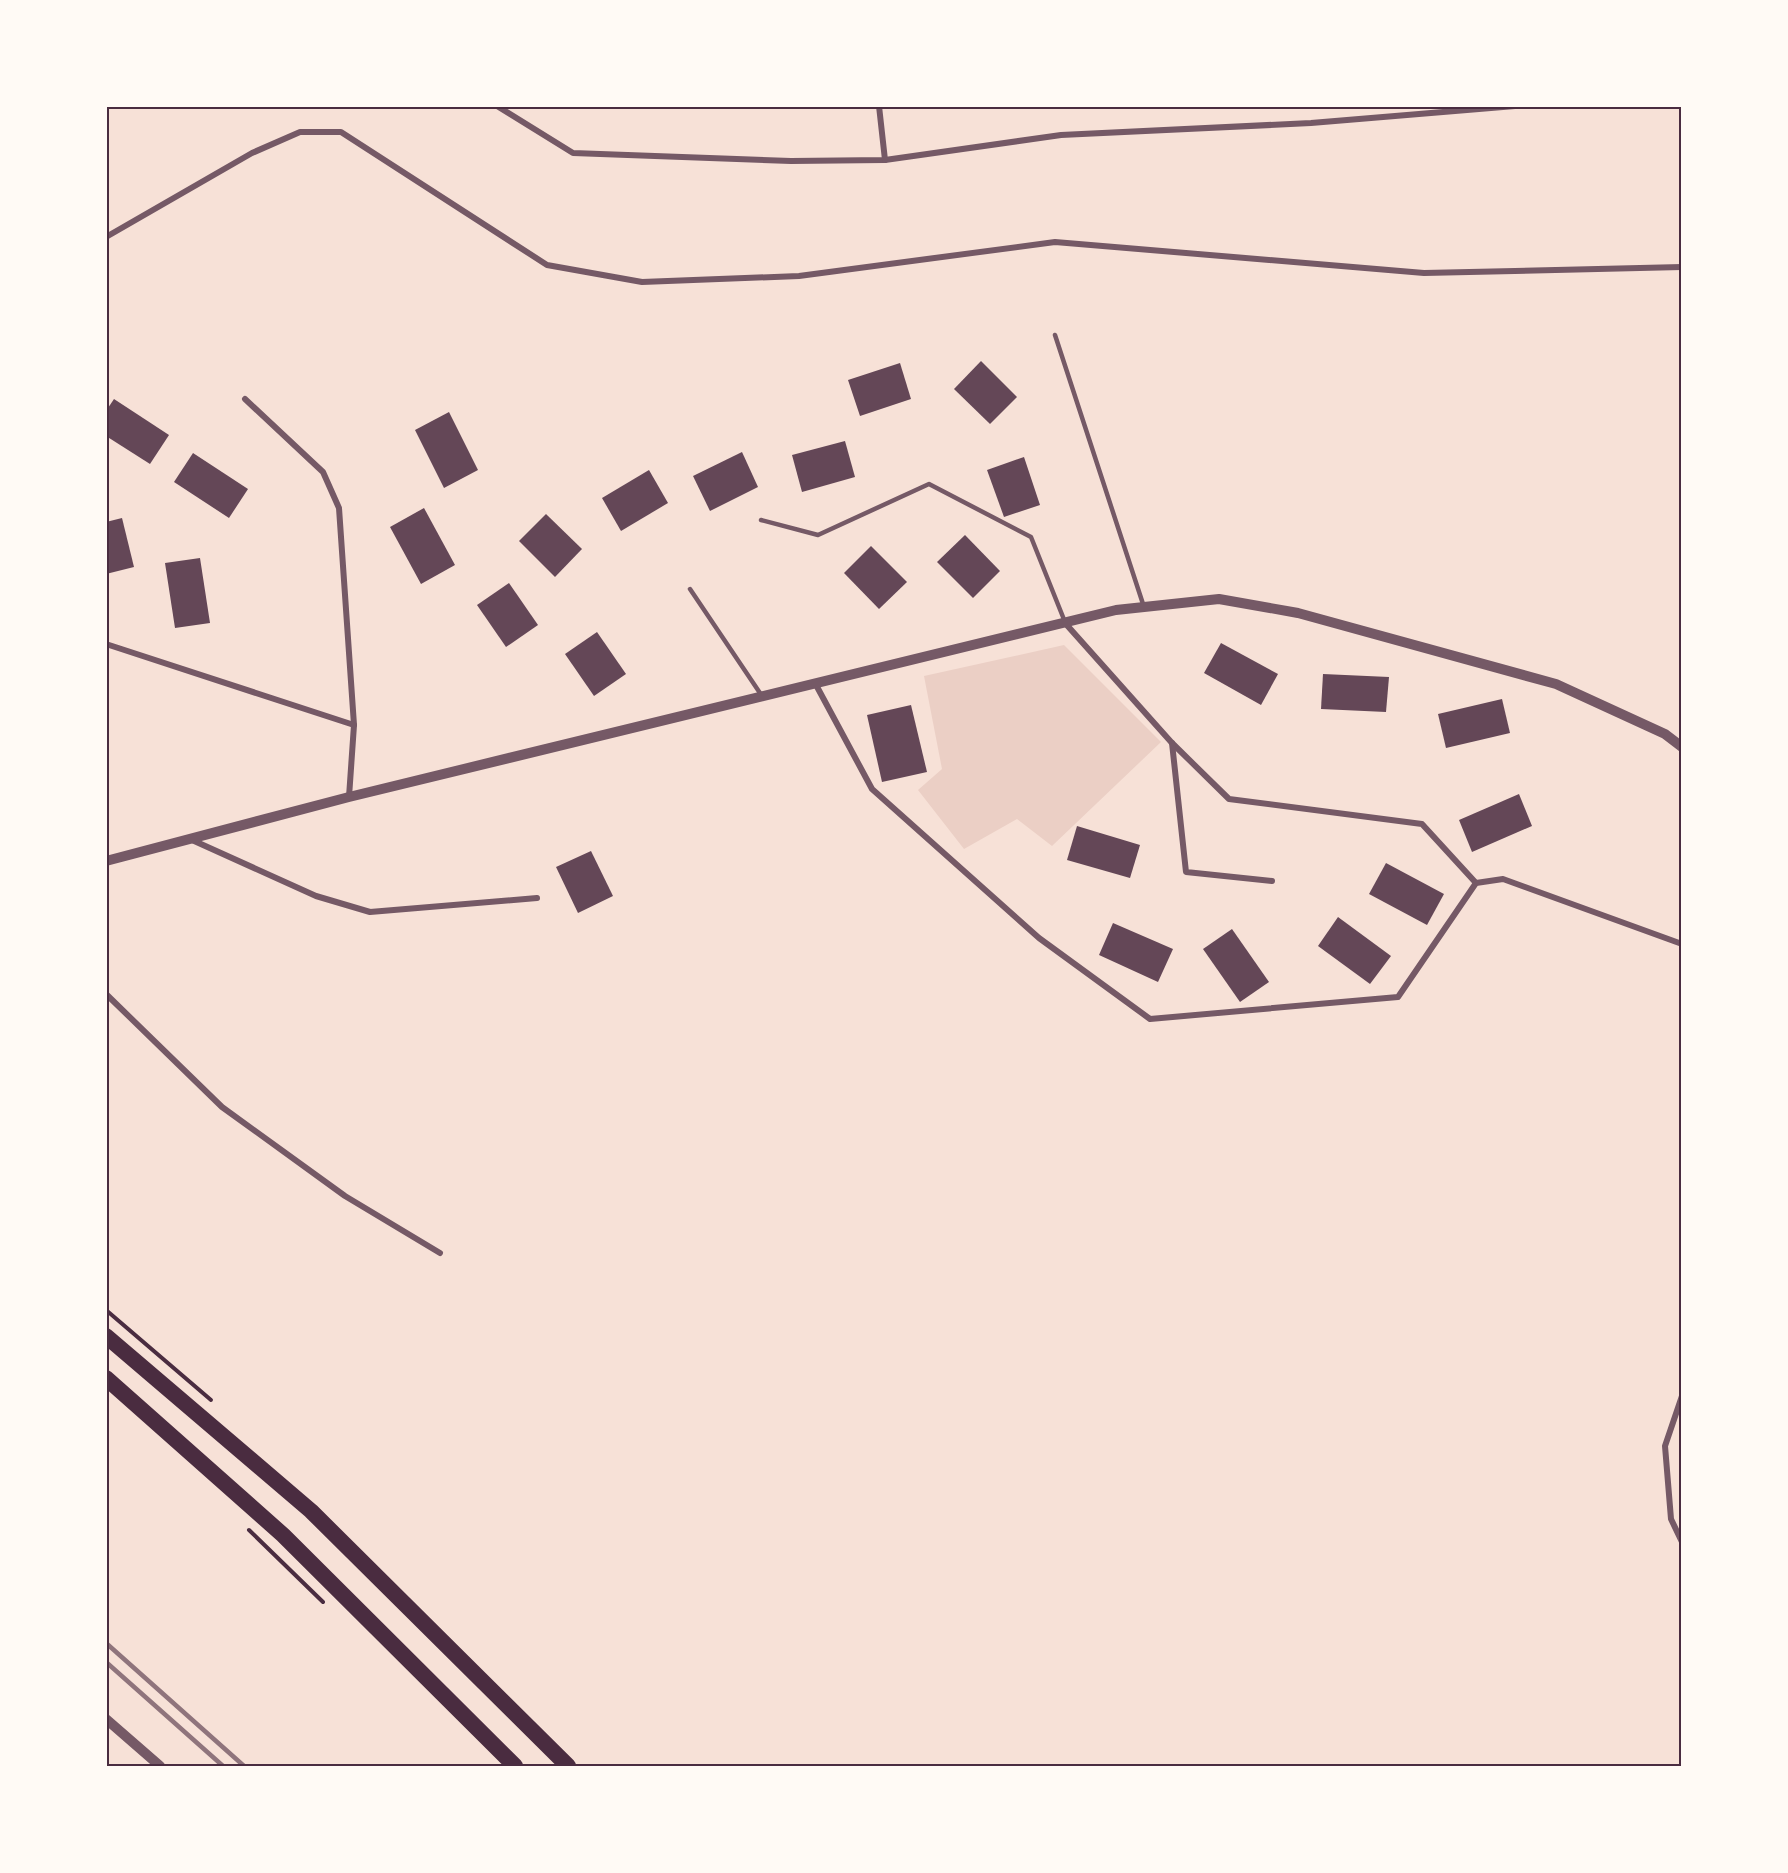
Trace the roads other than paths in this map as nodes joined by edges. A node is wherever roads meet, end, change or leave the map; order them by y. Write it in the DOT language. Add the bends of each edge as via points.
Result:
graph roads {
  1 [pos="497,106"];
  2 [pos="879,106"];
  3 [pos="1515,106"];
  4 [pos="885,159"];
  5 [pos="106,237"];
  6 [pos="1682,267"];
  7 [pos="1055,334"];
  8 [pos="245,399"];
  9 [pos="761,520"];
  10 [pos="690,589"];
  11 [pos="1144,607"];
  12 [pos="1065,622"];
  13 [pos="106,644"];
  14 [pos="815,683"];
  15 [pos="762,696"];
  16 [pos="354,725"];
  17 [pos="1172,743"];
  18 [pos="1682,747"];
  19 [pos="349,797"];
  20 [pos="192,840"];
  21 [pos="106,861"];
  22 [pos="1272,881"];
  23 [pos="1476,883"];
  24 [pos="537,898"];
  25 [pos="1682,944"];
  26 [pos="106,994"];
  27 [pos="440,1253"];
  28 [pos="106,1336"];
  29 [pos="106,1378"];
  30 [pos="1682,1396"];
  31 [pos="1682,1542"];
  32 [pos="106,1719"];
  33 [pos="160,1767"];
  34 [pos="515,1767"];
  35 [pos="568,1767"];
  1 -- 4 [label="street" via="573,153"];
  2 -- 4 [label="street"];
  3 -- 4 [label="street" via="1311,123 1061,135"];
  5 -- 6 [label="street" via="252,153 300,132 341,132 547,264 642,282 799,276 1055,242 1424,273"];
  7 -- 11 [label="lane"];
  8 -- 16 [label="street" via="323,472 339,508"];
  9 -- 12 [label="lane" via="818,535 929,484 1031,537"];
  10 -- 15 [label="lane"];
  11 -- 12 [label="street"];
  11 -- 18 [label="street" via="1219,599 1298,614 1556,684 1665,734"];
  12 -- 14 [label="street"];
  12 -- 17 [label="street"];
  13 -- 16 [label="street"];
  14 -- 15 [label="street"];
  14 -- 23 [label="street" via="872,789 1039,938 1150,1019 1398,997"];
  15 -- 19 [label="street"];
  16 -- 19 [label="street"];
  17 -- 22 [label="street" via="1186,872"];
  17 -- 23 [label="street" via="1229,800 1422,824"];
  19 -- 20 [label="street"];
  20 -- 21 [label="street"];
  20 -- 24 [label="street" via="316,896 370,912"];
  23 -- 25 [label="street" via="1503,879"];
  26 -- 27 [label="street" via="222,1107 345,1196"];
  28 -- 35 [label="highway" via="311,1511"];
  29 -- 34 [label="highway" via="283,1535"];
  30 -- 31 [label="street" via="1665,1446 1671,1520"];
  32 -- 33 [label="street"];
}
